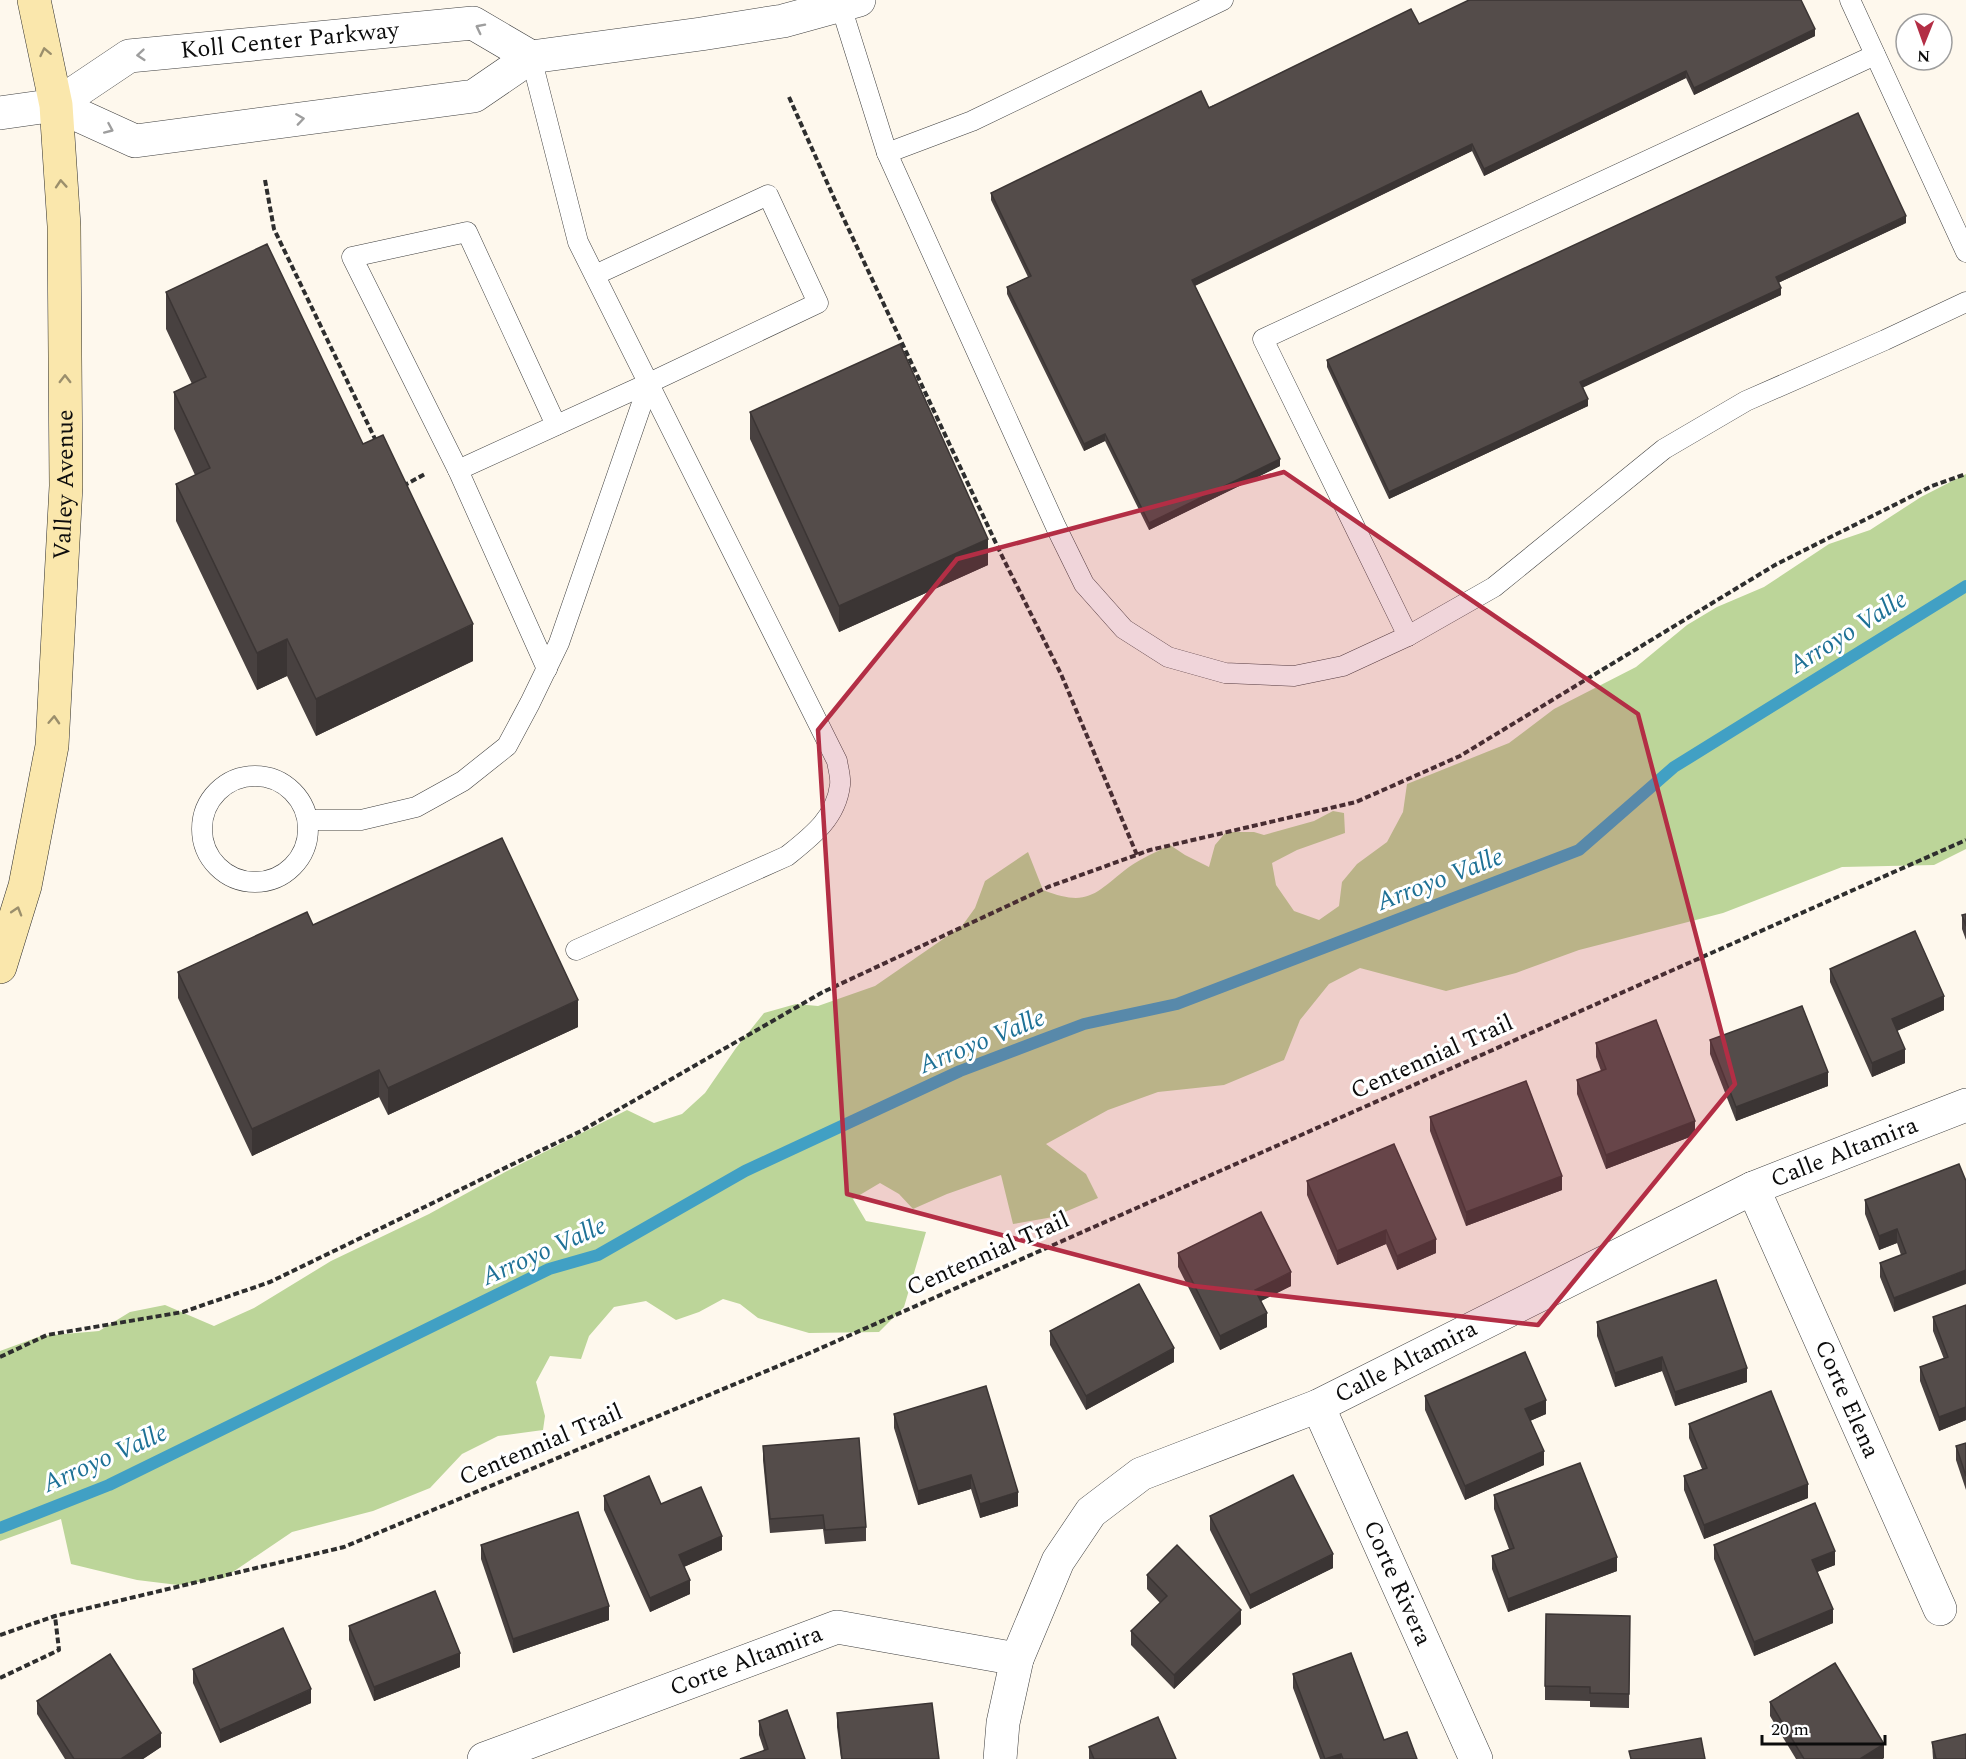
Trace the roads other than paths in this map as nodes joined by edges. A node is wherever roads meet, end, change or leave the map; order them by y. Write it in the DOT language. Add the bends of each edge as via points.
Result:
graph roads {
  1 [pos="34,0"];
  2 [pos="1223,0"];
  3 [pos="1850,0"];
  4 [pos="846,2"];
  5 [pos="1875,55"];
  6 [pos="531,57"];
  7 [pos="56,105"];
  8 [pos="0,113"];
  9 [pos="887,153"];
  10 [pos="1966,252"];
  11 [pos="595,275"];
  12 [pos="1966,302"];
  13 [pos="649,383"];
  14 [pos="556,425"];
  15 [pos="458,470"];
  16 [pos="1408,636"];
  17 [pos="547,669"];
  18 [pos="308,820"];
  19 [pos="576,950"];
  20 [pos="0,967"];
  21 [pos="1966,1105"];
  22 [pos="1753,1188"];
  23 [pos="1318,1406"];
  24 [pos="1940,1609"];
  25 [pos="1017,1659"];
  26 [pos="483,1759"];
  27 [pos="1000,1759"];
  28 [pos="1476,1759"];
  7 -- 1 [label="main road, Valley Avenue, one-way"];
  2 -- 9 [label="lane" via="972,121"];
  3 -- 5 [label="lane"];
  4 -- 6 [label="street" via="783,21"];
  4 -- 9 [label="lane"];
  5 -- 10 [label="lane"];
  5 -- 16 [label="lane" via="1263,339"];
  7 -- 6 [label="street, one-way" via="135,141 474,96"];
  6 -- 7 [label="street, Koll Center Parkway, one-way" via="473,23 129,56"];
  6 -- 11 [label="lane" via="578,242"];
  7 -- 8 [label="street, Koll Center Parkway"];
  20 -- 7 [label="main road, Valley Avenue, one-way" via="25,886 52,746 66,486 64,226"];
  9 -- 16 [label="lane" via="1084,584 1125,629 1168,657 1225,673 1294,676 1343,666"];
  11 -- 13 [label="lane"];
  11 -- 13 [label="lane" via="768,195 818,303"];
  12 -- 16 [label="lane" via="1746,401 1664,448 1494,587"];
  13 -- 14 [label="lane"];
  13 -- 17 [label="lane"];
  13 -- 19 [label="lane" via="837,761 840,784 831,813 816,833 788,856"];
  14 -- 15 [label="lane"];
  14 -- 15 [label="lane" via="467,232 352,257"];
  15 -- 17 [label="lane"];
  17 -- 18 [label="lane" via="507,746 463,781 416,807 361,820"];
  18 -- 18 [label="lane" via="300,800 286,786 268,777 248,776 229,782 214,795 204,813 201,834 207,855 221,872 241,881 262,882 283,875 298,861 307,841"];
  21 -- 22 [label="street, Calle Altamira"];
  22 -- 23 [label="street, Calle Altamira"];
  22 -- 24 [label="street, Corte Elena"];
  23 -- 25 [label="street, Calle Altamira" via="1141,1474 1091,1512 1058,1561"];
  23 -- 28 [label="street, Corte Rivera"];
  25 -- 26 [label="street, Corte Altamira" via="837,1627"];
  25 -- 27 [label="street, Calle Altamira" via="1003,1723"];
}
